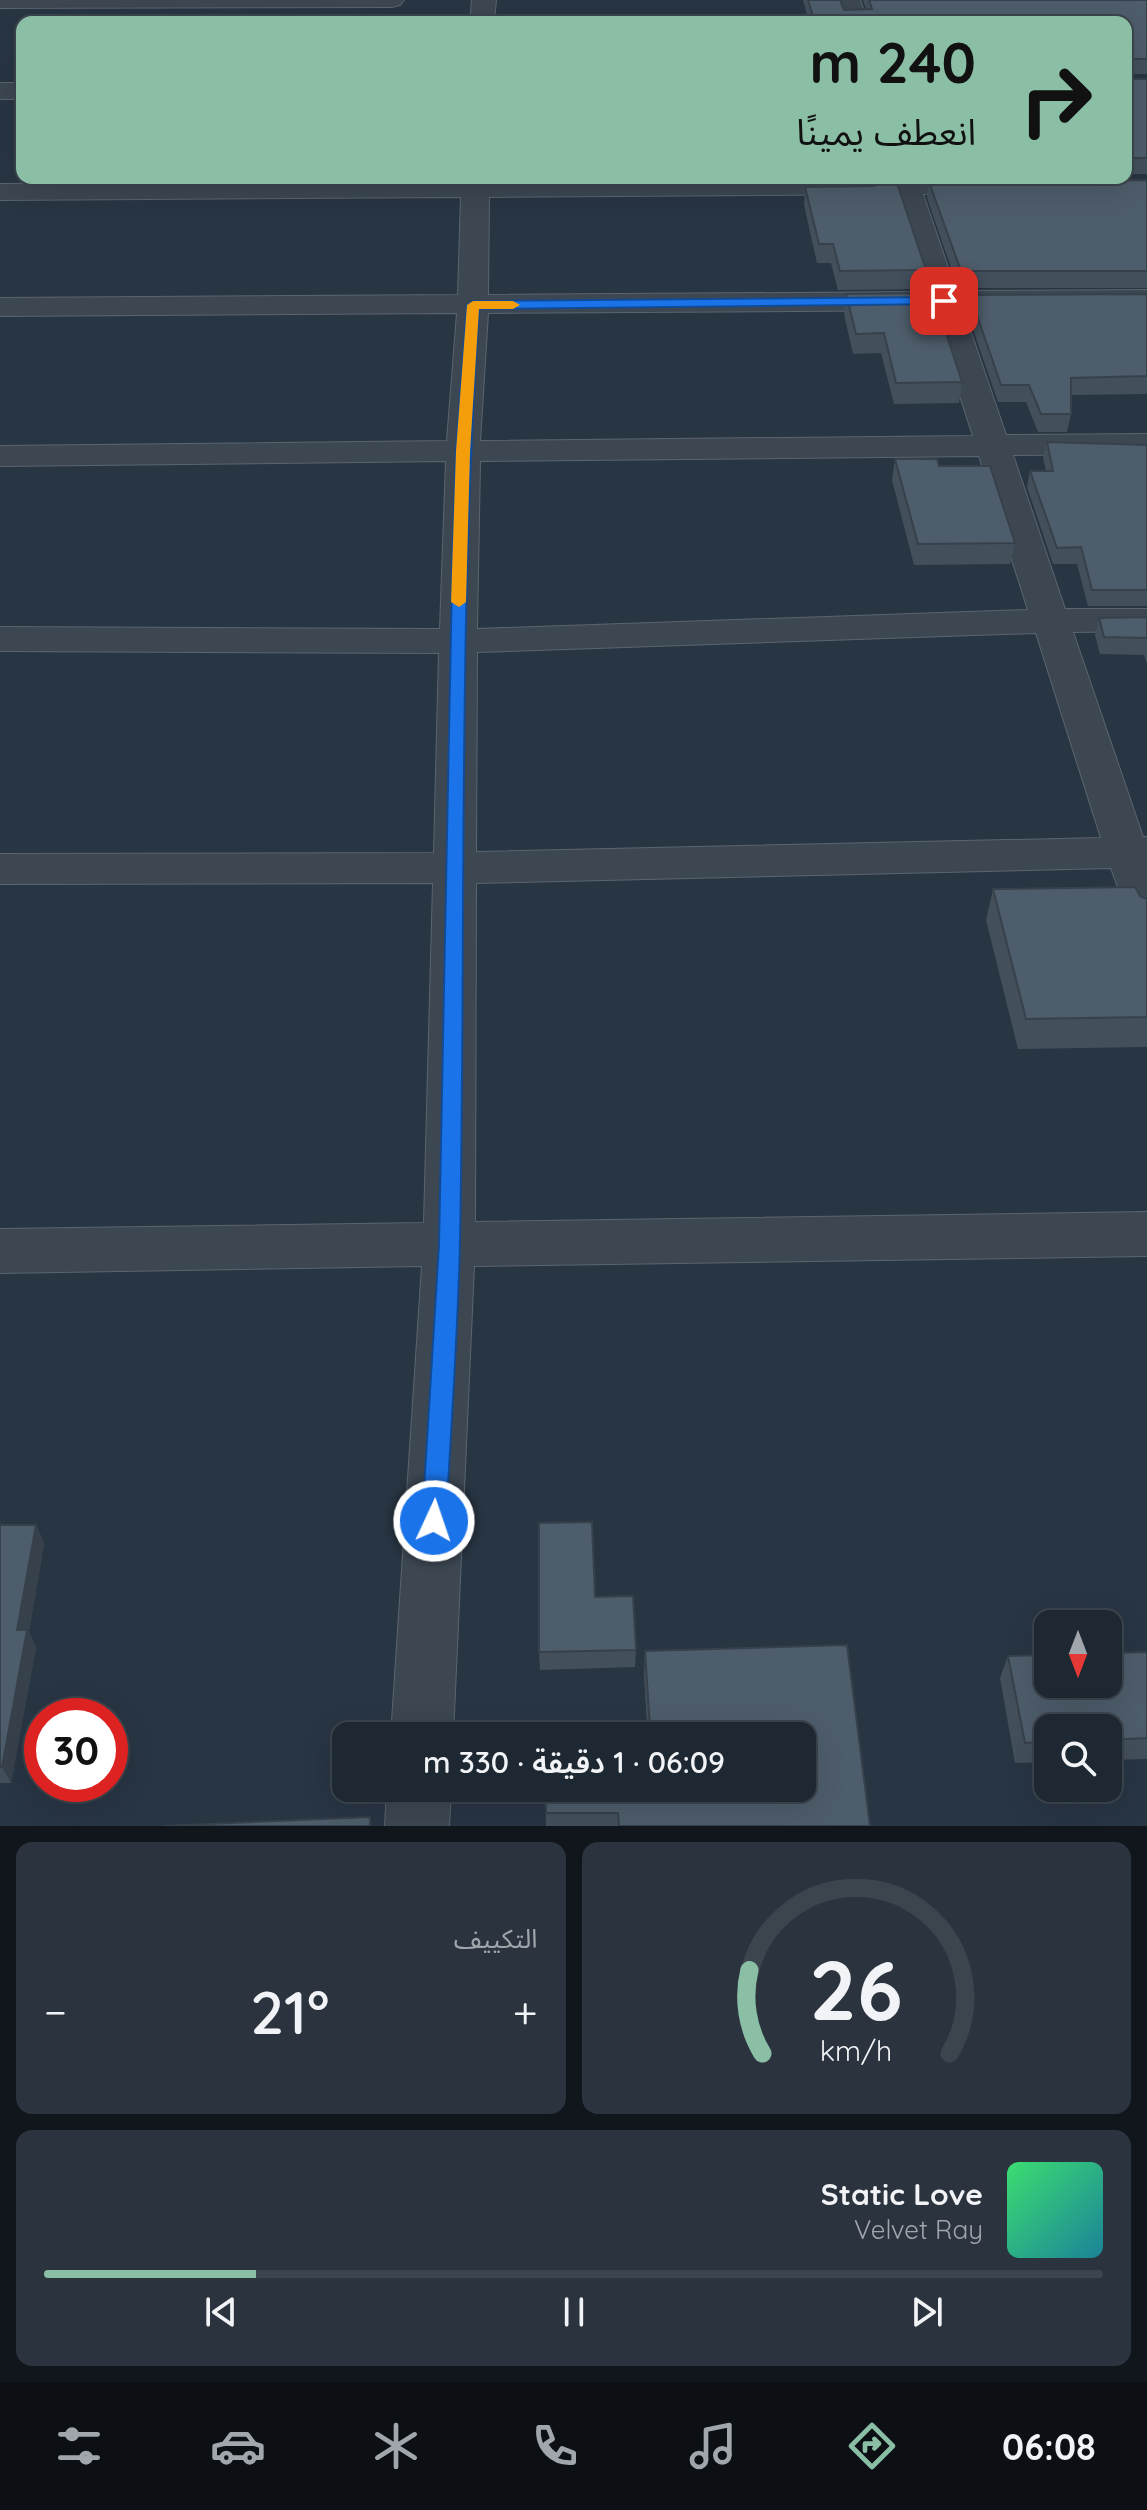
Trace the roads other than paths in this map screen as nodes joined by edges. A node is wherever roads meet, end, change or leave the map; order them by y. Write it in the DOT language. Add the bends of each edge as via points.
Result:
graph roads {
  1 [pos="392,0"];
  2 [pos="0,1"];
  3 [pos="156,1"];
  4 [pos="433,184"];
  5 [pos="475,184"];
  6 [pos="907,184"];
  7 [pos="977,184"];
  8 [pos="1012,185"];
  9 [pos="11,194"];
  10 [pos="1147,299"];
  11 [pos="944,301"];
  12 [pos="473,305"];
  13 [pos="0,307"];
  14 [pos="1147,444"];
  15 [pos="995,445"];
  16 [pos="463,451"];
  17 [pos="0,456"];
  18 [pos="1147,620"];
  19 [pos="1048,621"];
  20 [pos="0,639"];
  21 [pos="458,641"];
  22 [pos="1137,852"];
  23 [pos="456,868"];
  24 [pos="0,869"];
  25 [pos="1147,913"];
  26 [pos="1147,1234"];
  27 [pos="449,1245"];
  28 [pos="0,1251"];
  29 [pos="423,1722"];
  30 [pos="418,1802"];
  31 [pos="417,1826"];
  1 -- 3 [label="street"];
  2 -- 3 [label="street"];
  4 -- 9 [label="street"];
  5 -- 12 [label="street"];
  6 -- 11 [label="street"];
  7 -- 8 [label="street"];
  10 -- 11 [label="street"];
  11 -- 12 [label="street"];
  11 -- 15 [label="street"];
  12 -- 13 [label="street"];
  12 -- 16 [label="street"];
  14 -- 15 [label="street"];
  15 -- 16 [label="street"];
  15 -- 19 [label="street"];
  16 -- 17 [label="street"];
  16 -- 21 [label="street"];
  18 -- 19 [label="street"];
  19 -- 21 [label="street"];
  19 -- 22 [label="street"];
  20 -- 21 [label="street"];
  21 -- 23 [label="street"];
  22 -- 23 [label="street"];
  22 -- 25 [label="street"];
  23 -- 24 [label="street"];
  23 -- 27 [label="street"];
  26 -- 27 [label="street"];
  27 -- 28 [label="street"];
  27 -- 29 [label="street"];
  30 -- 31 [label="street"];
}
